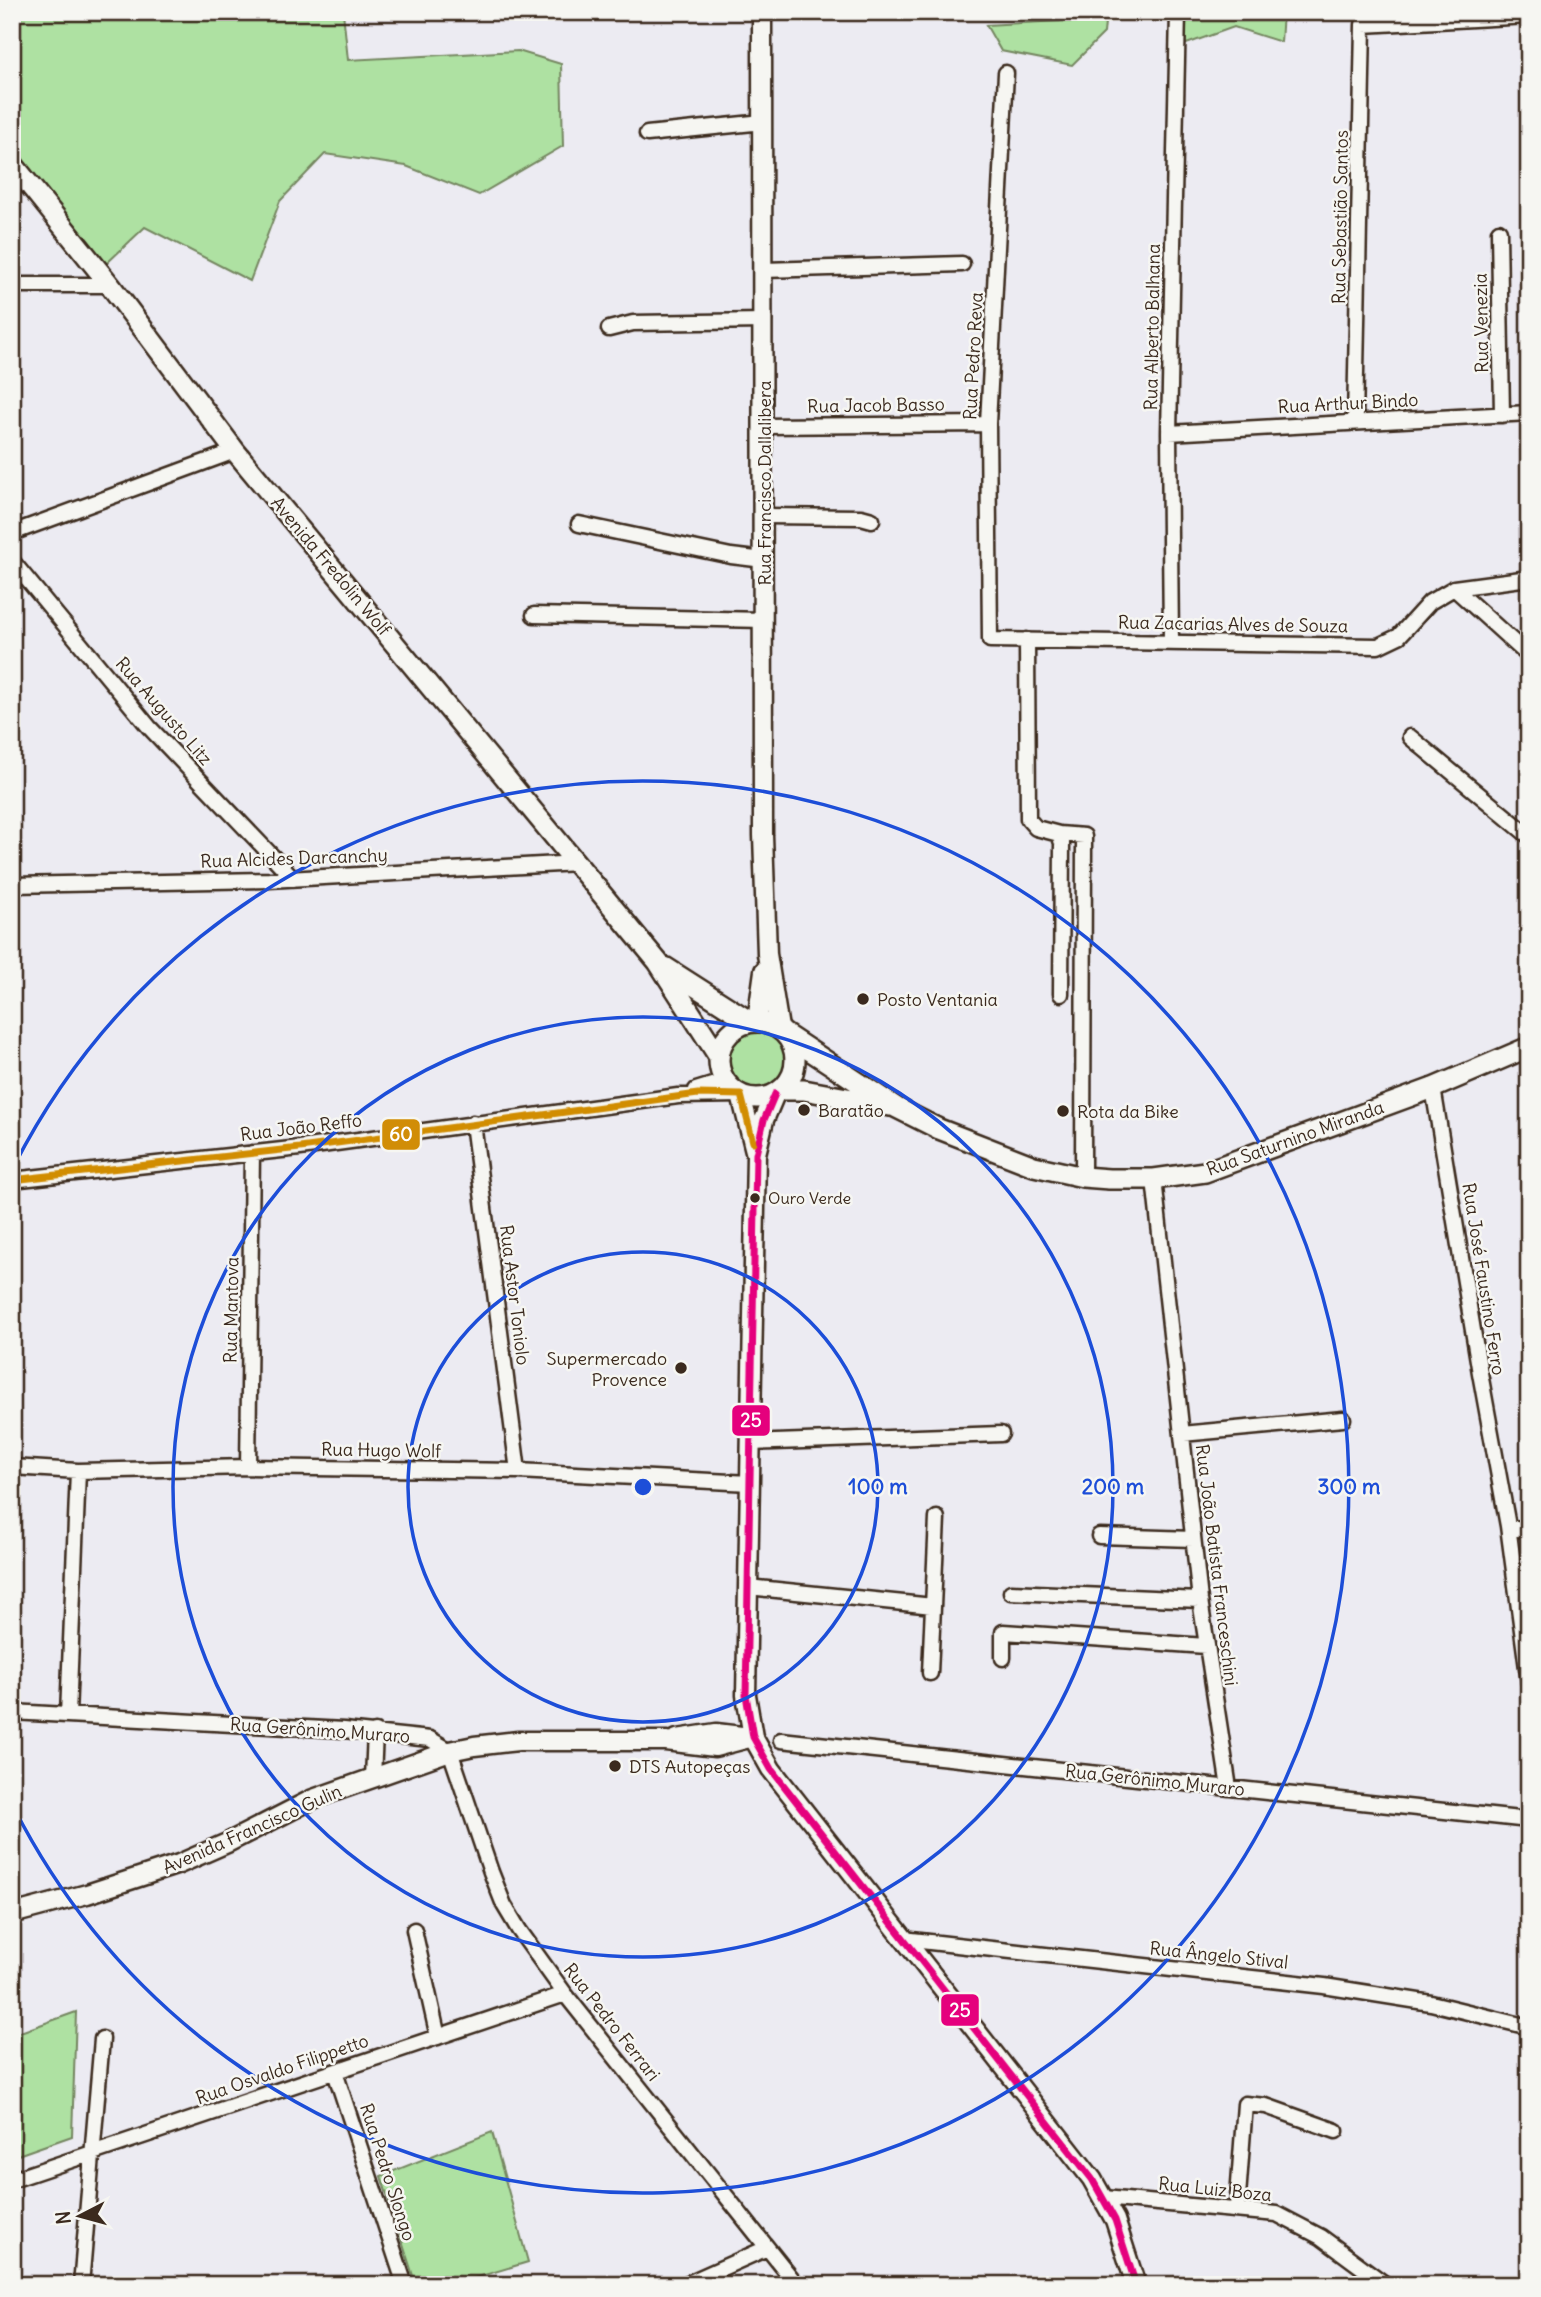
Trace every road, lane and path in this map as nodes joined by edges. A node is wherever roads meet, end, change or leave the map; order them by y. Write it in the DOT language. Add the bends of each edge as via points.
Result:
graph roads {
  1 [pos="762,12"];
  2 [pos="1178,12"];
  3 [pos="1529,16"];
  4 [pos="1364,19"];
  5 [pos="1006,73"];
  6 [pos="763,122"];
  7 [pos="647,134"];
  8 [pos="12,163"];
  9 [pos="1499,231"];
  10 [pos="962,264"];
  11 [pos="764,270"];
  12 [pos="12,285"];
  13 [pos="110,285"];
  14 [pos="764,321"];
  15 [pos="609,329"];
  16 [pos="1529,413"];
  17 [pos="1502,415"];
  18 [pos="1355,422"];
  19 [pos="988,424"];
  20 [pos="764,426"];
  21 [pos="1169,433"];
  22 [pos="235,451"];
  23 [pos="764,516"];
  24 [pos="872,520"];
  25 [pos="579,524"];
  26 [pos="12,533"];
  27 [pos="764,560"];
  28 [pos="12,561"];
  29 [pos="1529,578"];
  30 [pos="1454,588"];
  31 [pos="534,615"];
  32 [pos="764,620"];
  33 [pos="990,640"];
  34 [pos="1027,640"];
  35 [pos="1171,642"];
  36 [pos="1529,656"];
  37 [pos="1410,737"];
  38 [pos="1059,834"];
  39 [pos="1529,836"];
  40 [pos="578,863"];
  41 [pos="294,879"];
  42 [pos="12,885"];
  43 [pos="767,954"];
  44 [pos="658,962"];
  45 [pos="1062,994"];
  46 [pos="754,1021"];
  47 [pos="782,1031"];
  48 [pos="1529,1048"];
  49 [pos="719,1057"];
  50 [pos="725,1081"];
  51 [pos="1433,1088"];
  52 [pos="778,1092"];
  53 [pos="741,1095"];
  54 [pos="678,1096"];
  55 [pos="897,1108"];
  56 [pos="473,1124"];
  57 [pos="252,1153"];
  58 [pos="756,1154"];
  59 [pos="1083,1177"];
  60 [pos="1154,1179"];
  61 [pos="12,1180"];
  62 [pos="1343,1419"];
  63 [pos="1001,1434"];
  64 [pos="1182,1434"];
  65 [pos="751,1443"];
  66 [pos="12,1467"];
  67 [pos="248,1467"];
  68 [pos="78,1471"];
  69 [pos="518,1471"];
  70 [pos="750,1483"];
  71 [pos="937,1518"];
  72 [pos="1508,1526"];
  73 [pos="1529,1531"];
  74 [pos="1099,1536"];
  75 [pos="1193,1539"];
  76 [pos="748,1587"];
  77 [pos="1011,1592"];
  78 [pos="1199,1600"];
  79 [pos="933,1606"];
  80 [pos="1206,1646"];
  81 [pos="1003,1658"];
  82 [pos="930,1673"];
  83 [pos="1529,1683"];
  84 [pos="12,1712"];
  85 [pos="68,1715"];
  86 [pos="375,1732"];
  87 [pos="753,1737"];
  88 [pos="781,1740"];
  89 [pos="450,1752"];
  90 [pos="373,1778"];
  91 [pos="1229,1788"];
  92 [pos="1529,1820"];
  93 [pos="12,1914"];
  94 [pos="414,1930"];
  95 [pos="903,1939"];
  96 [pos="565,1994"];
  97 [pos="1529,2026"];
  98 [pos="438,2037"];
  99 [pos="102,2039"];
  100 [pos="335,2072"];
  101 [pos="1336,2131"];
  102 [pos="92,2153"];
  103 [pos="12,2180"];
  104 [pos="1104,2198"];
  105 [pos="1237,2210"];
  106 [pos="767,2248"];
  107 [pos="81,2285"];
  108 [pos="405,2285"];
  109 [pos="684,2285"];
  110 [pos="797,2285"];
  111 [pos="1136,2285"];
  112 [pos="1385,2285"];
  1 -- 6 [label="street, Rua Francisco Dallalibera"];
  2 -- 21 [label="street, Rua Alberto Balhana"];
  3 -- 4 [label="street"];
  4 -- 18 [label="street, Rua Sebastião Santos"];
  5 -- 19 [label="street, Rua Pedro Reva"];
  6 -- 7 [label="street"];
  6 -- 11 [label="street, Rua Francisco Dallalibera"];
  8 -- 13 [label="main road, Avenida Fredolin Wolf"];
  9 -- 17 [label="street, Rua Venezia"];
  10 -- 11 [label="street"];
  11 -- 14 [label="street, Rua Francisco Dallalibera"];
  12 -- 13 [label="street"];
  13 -- 22 [label="main road, Avenida Fredolin Wolf"];
  14 -- 15 [label="street" via="633,323"];
  14 -- 20 [label="street, Rua Francisco Dallalibera"];
  16 -- 17 [label="street, Rua Arthur Bindo"];
  17 -- 18 [label="street, Rua Arthur Bindo"];
  18 -- 21 [label="street, Rua Arthur Bindo"];
  19 -- 20 [label="street, Rua Jacob Basso"];
  19 -- 33 [label="street, Rua Pedro Reva"];
  20 -- 23 [label="street, Rua Francisco Dallalibera"];
  21 -- 35 [label="street, Rua Alberto Balhana"];
  22 -- 26 [label="street"];
  22 -- 40 [label="main road, Avenida Fredolin Wolf"];
  23 -- 24 [label="street"];
  23 -- 27 [label="street, Rua Francisco Dallalibera"];
  25 -- 27 [label="street"];
  27 -- 32 [label="street, Rua Francisco Dallalibera"];
  28 -- 41 [label="street, Rua Augusto Litz" via="149,727"];
  29 -- 30 [label="street"];
  30 -- 35 [label="street, Rua Zacarias Alves de Souza" via="1430,602 1399,636 1378,646"];
  30 -- 36 [label="street"];
  31 -- 32 [label="street"];
  32 -- 43 [label="street, Rua Francisco Dallalibera"];
  33 -- 34 [label="street, Rua Zacarias Alves de Souza"];
  34 -- 35 [label="street, Rua Zacarias Alves de Souza"];
  34 -- 38 [label="street" via="1028,819 1036,828"];
  37 -- 39 [label="street"];
  38 -- 45 [label="street"];
  38 -- 59 [label="street" via="1084,836"];
  40 -- 41 [label="street, Rua Alcides Darcanchy"];
  40 -- 44 [label="main road, Avenida Fredolin Wolf"];
  41 -- 42 [label="street, Rua Alcides Darcanchy"];
  43 -- 46 [label="street, Rua Francisco Dallalibera"];
  43 -- 47 [label="street, Rua Francisco Dallalibera"];
  44 -- 46 [label="main road, Avenida Fredolin Wolf"];
  44 -- 49 [label="main road, Avenida Fredolin Wolf"];
  46 -- 47 [label="main road"];
  46 -- 49 [label="main road" via="729,1034"];
  47 -- 52 [label="main road" via="795,1056 789,1081"];
  47 -- 55 [label="main road, Rua Saturnino Miranda"];
  48 -- 51 [label="main road, Rua Saturnino Miranda"];
  49 -- 50 [label="main road"];
  50 -- 53 [label="main road"];
  50 -- 54 [label="street, Rua João Reffo"];
  51 -- 60 [label="main road, Rua Saturnino Miranda" via="1205,1172"];
  51 -- 72 [label="street, Rua José Faustino Ferro"];
  52 -- 53 [label="main road" via="764,1098"];
  52 -- 55 [label="main road, Rua Saturnino Miranda" via="804,1090"];
  52 -- 58 [label="street" via="764,1120"];
  53 -- 54 [label="street, Rua João Reffo"];
  53 -- 58 [label="street"];
  54 -- 56 [label="street, Rua João Reffo"];
  55 -- 59 [label="main road, Rua Saturnino Miranda" via="972,1143 1034,1166"];
  56 -- 57 [label="street, Rua João Reffo"];
  56 -- 69 [label="street, Rua Astor Toniolo"];
  57 -- 61 [label="street, Rua João Reffo"];
  57 -- 67 [label="street, Rua Mantova"];
  58 -- 65 [label="street"];
  59 -- 60 [label="main road, Rua Saturnino Miranda"];
  60 -- 64 [label="street, Rua João Batista Franceschini"];
  62 -- 64 [label="street"];
  63 -- 65 [label="street"];
  64 -- 75 [label="street, Rua João Batista Franceschini"];
  65 -- 70 [label="street"];
  66 -- 68 [label="street, Rua Hugo Wolf"];
  67 -- 68 [label="street, Rua Hugo Wolf"];
  67 -- 69 [label="street, Rua Hugo Wolf"];
  68 -- 85 [label="street"];
  69 -- 70 [label="street, Rua Hugo Wolf"];
  70 -- 76 [label="street"];
  71 -- 79 [label="street"];
  72 -- 73 [label="street"];
  72 -- 83 [label="street, Rua José Faustino Ferro"];
  74 -- 75 [label="street"];
  75 -- 78 [label="street, Rua João Batista Franceschini"];
  76 -- 79 [label="street"];
  76 -- 87 [label="street" via="746,1695"];
  77 -- 78 [label="street"];
  78 -- 80 [label="street, Rua João Batista Franceschini"];
  79 -- 82 [label="street"];
  80 -- 81 [label="street" via="1003,1632"];
  80 -- 91 [label="street, Rua João Batista Franceschini"];
  84 -- 85 [label="street, Rua Gerônimo Muraro"];
  85 -- 86 [label="street, Rua Gerônimo Muraro"];
  86 -- 89 [label="street, Rua Gerônimo Muraro" via="430,1739"];
  86 -- 90 [label="street"];
  87 -- 89 [label="street" via="716,1733 666,1741 517,1741"];
  87 -- 95 [label="street" via="771,1769"];
  88 -- 91 [label="street, Rua Gerônimo Muraro"];
  89 -- 90 [label="street, Avenida Francisco Gulin"];
  89 -- 96 [label="street, Rua Pedro Ferrari" via="504,1905"];
  90 -- 93 [label="street, Avenida Francisco Gulin" via="313,1799 179,1864"];
  91 -- 92 [label="street, Rua Gerônimo Muraro"];
  94 -- 98 [label="street"];
  95 -- 97 [label="street, Rua Ângelo Stival" via="1324,1986 1431,2003"];
  95 -- 104 [label="street"];
  96 -- 98 [label="street, Rua Osvaldo Filippetto"];
  96 -- 106 [label="street, Rua Pedro Ferrari"];
  98 -- 100 [label="street, Rua Osvaldo Filippetto"];
  99 -- 102 [label="street"];
  100 -- 102 [label="street, Rua Osvaldo Filippetto"];
  100 -- 108 [label="street, Rua Pedro Slongo"];
  101 -- 105 [label="street" via="1266,2106 1245,2104"];
  102 -- 103 [label="street, Rua Osvaldo Filippetto"];
  102 -- 107 [label="street"];
  104 -- 105 [label="street, Rua Luiz Boza"];
  104 -- 111 [label="street"];
  105 -- 112 [label="street, Rua Luiz Boza" via="1289,2218"];
  106 -- 109 [label="street"];
  106 -- 110 [label="street, Rua Pedro Ferrari"];
}
